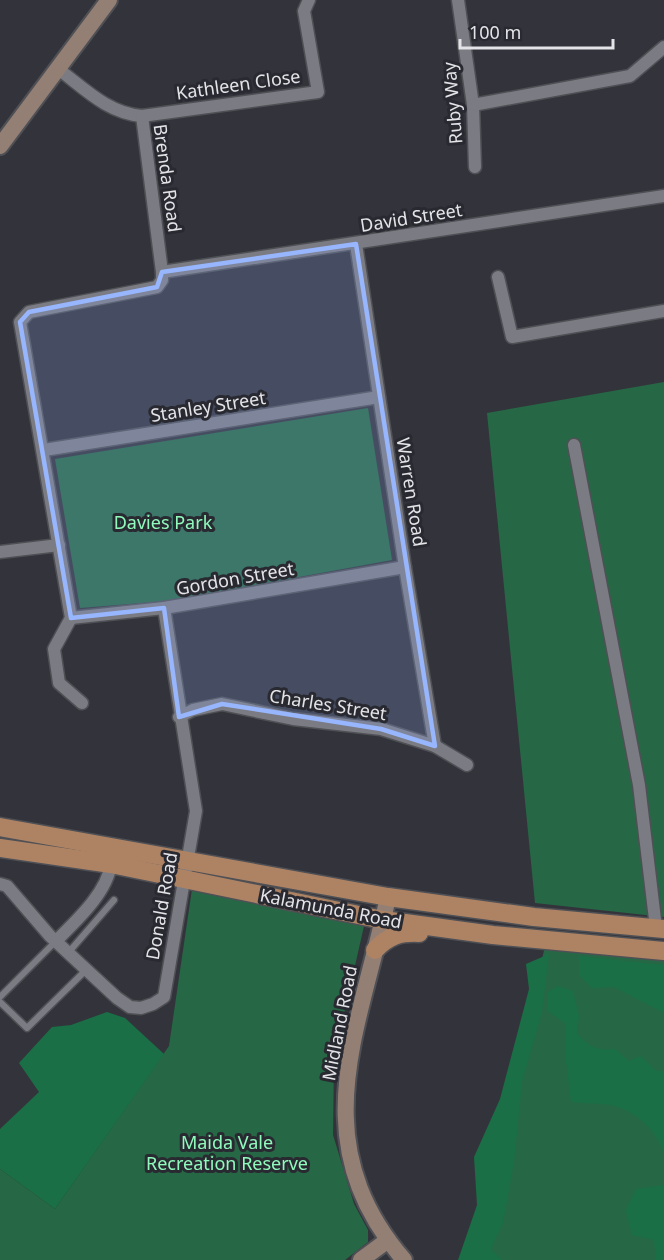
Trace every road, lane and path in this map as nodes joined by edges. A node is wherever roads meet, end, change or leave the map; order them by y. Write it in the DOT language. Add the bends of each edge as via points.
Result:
graph roads {
  1 [pos="109,0"];
  2 [pos="309,0"];
  3 [pos="458,0"];
  4 [pos="664,47"];
  5 [pos="57,68"];
  6 [pos="31,102"];
  7 [pos="473,105"];
  8 [pos="142,116"];
  9 [pos="0,137"];
  10 [pos="0,146"];
  11 [pos="475,166"];
  12 [pos="664,196"];
  13 [pos="357,244"];
  14 [pos="162,272"];
  15 [pos="498,277"];
  16 [pos="664,311"];
  17 [pos="379,397"];
  18 [pos="574,445"];
  19 [pos="44,450"];
  20 [pos="59,545"];
  21 [pos="0,552"];
  22 [pos="405,567"];
  23 [pos="164,608"];
  24 [pos="71,618"];
  25 [pos="82,703"];
  26 [pos="179,717"];
  27 [pos="435,746"];
  28 [pos="467,765"];
  29 [pos="0,827"];
  30 [pos="0,848"];
  31 [pos="111,864"];
  32 [pos="186,871"];
  33 [pos="0,884"];
  34 [pos="384,896"];
  35 [pos="114,900"];
  36 [pos="379,919"];
  37 [pos="660,928"];
  38 [pos="493,935"];
  39 [pos="56,941"];
  40 [pos="664,951"];
  41 [pos="68,953"];
  42 [pos="373,954"];
  43 [pos="86,970"];
  44 [pos="0,997"];
  45 [pos="0,1002"];
  46 [pos="388,1240"];
  47 [pos="361,1260"];
  48 [pos="404,1260"];
  1 -- 5 [label="main road"];
  2 -- 8 [label="street, Kathleen Close" via="303,11 318,92"];
  3 -- 7 [label="street, Ruby Way"];
  4 -- 7 [label="street" via="630,76"];
  5 -- 6 [label="main road"];
  5 -- 8 [label="street, Brenda Road" via="100,102"];
  6 -- 9 [label="main road"];
  6 -- 10 [label="main road"];
  7 -- 11 [label="street, Ruby Way"];
  8 -- 14 [label="street, Brenda Road"];
  12 -- 13 [label="street, David Street"];
  13 -- 14 [label="street, David Street"];
  13 -- 17 [label="street, Warren Road"];
  14 -- 19 [label="street" via="157,287 22,316"];
  15 -- 16 [label="street" via="512,337"];
  17 -- 19 [label="street, Stanley Street"];
  17 -- 22 [label="street, Warren Road"];
  18 -- 37 [label="street" via="639,785"];
  19 -- 20 [label="street"];
  20 -- 21 [label="street"];
  20 -- 24 [label="street"];
  22 -- 23 [label="street, Gordon Street"];
  22 -- 27 [label="street, Warren Road"];
  23 -- 24 [label="street, Gordon Street"];
  23 -- 26 [label="street, Donald Road"];
  24 -- 25 [label="street" via="54,649 59,683"];
  26 -- 27 [label="street, Charles Street" via="222,704 381,729"];
  26 -- 32 [label="street, Donald Road" via="196,811"];
  27 -- 28 [label="street, Charles Street"];
  29 -- 32 [label="main road, Kalamunda Road"];
  30 -- 31 [label="main road, Kalamunda Road"];
  31 -- 32 [label="main road, Kalamunda Road"];
  31 -- 39 [label="street" via="109,878 99,893"];
  32 -- 34 [label="main road, Kalamunda Road"];
  32 -- 36 [label="main road, Kalamunda Road"];
  32 -- 43 [label="street, Donald Road" via="164,997 141,1008 130,1007"];
  33 -- 39 [label="street, Donald Road" via="7,886"];
  34 -- 36 [label="main road, Midland Road"];
  34 -- 37 [label="main road, Kalamunda Road" via="534,917"];
  35 -- 41 [label="lane"];
  36 -- 38 [label="main road, Kalamunda Road"];
  36 -- 42 [label="main road, Midland Road" via="370,948"];
  38 -- 40 [label="main road, Kalamunda Road"];
  38 -- 42 [label="main road" via="404,932 383,941"];
  39 -- 41 [label="street, Donald Road"];
  39 -- 44 [label="lane"];
  41 -- 43 [label="street, Donald Road"];
  42 -- 46 [label="main road, Midland Road" via="349,1059 347,1128 352,1171"];
  43 -- 45 [label="lane" via="27,1028"];
  46 -- 47 [label="main road"];
  46 -- 48 [label="main road, Midland Road"];
}
